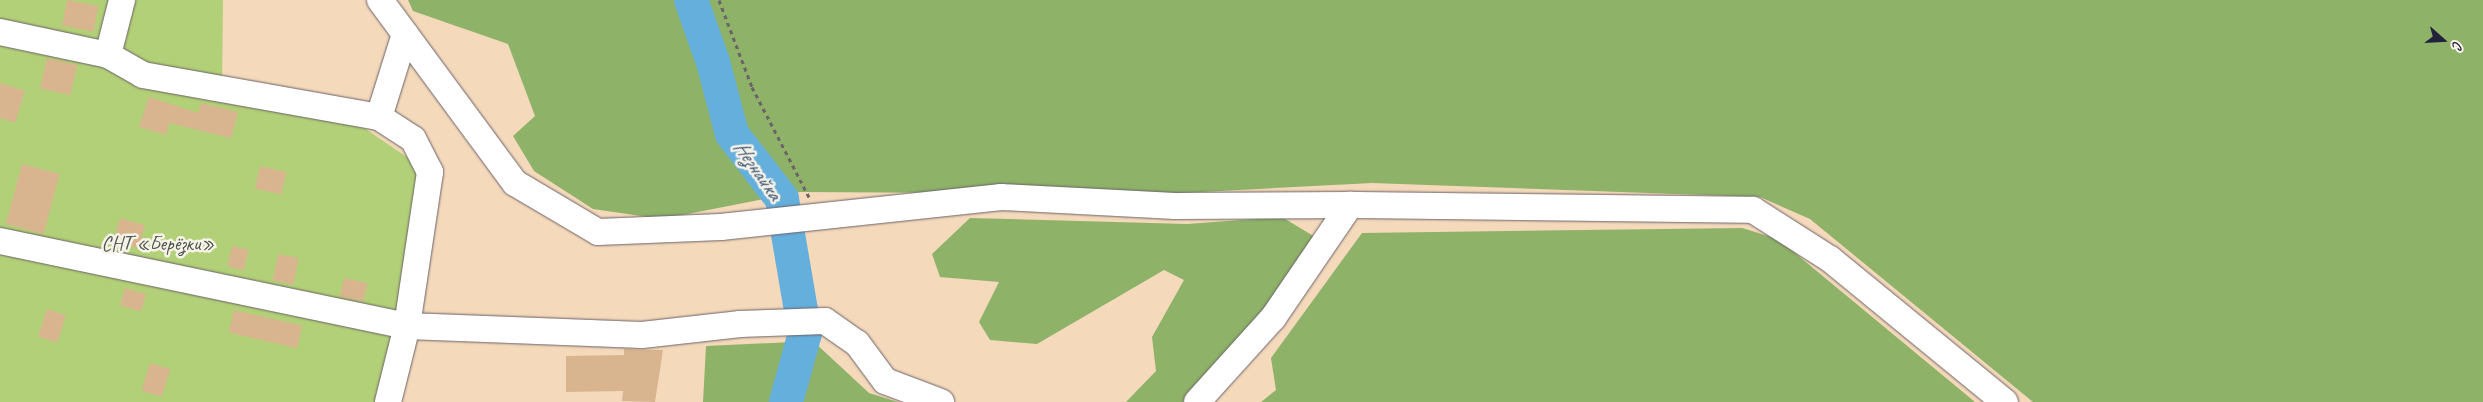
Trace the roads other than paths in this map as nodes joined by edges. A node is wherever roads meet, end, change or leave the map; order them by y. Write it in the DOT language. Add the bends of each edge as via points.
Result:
graph roads {
  1 [pos="122,0"];
  2 [pos="380,0"];
  3 [pos="0,32"];
  4 [pos="405,34"];
  5 [pos="108,55"];
  6 [pos="379,117"];
  7 [pos="1350,205"];
  8 [pos="0,241"];
  9 [pos="407,326"];
  10 [pos="388,402"];
  11 [pos="941,402"];
  12 [pos="1197,402"];
  13 [pos="2006,402"];
  1 -- 5 [label="street"];
  2 -- 4 [label="street"];
  3 -- 5 [label="street"];
  4 -- 6 [label="street"];
  4 -- 7 [label="street" via="515,184 598,232 721,227 1001,197 1175,206"];
  5 -- 6 [label="street" via="143,75"];
  6 -- 9 [label="street" via="413,139 430,172"];
  7 -- 12 [label="street" via="1273,318"];
  7 -- 13 [label="street" via="1753,210 1830,259"];
  8 -- 9 [label="street"];
  9 -- 10 [label="street"];
  9 -- 11 [label="street" via="642,335 740,324 825,321 857,343 885,381"];
}
